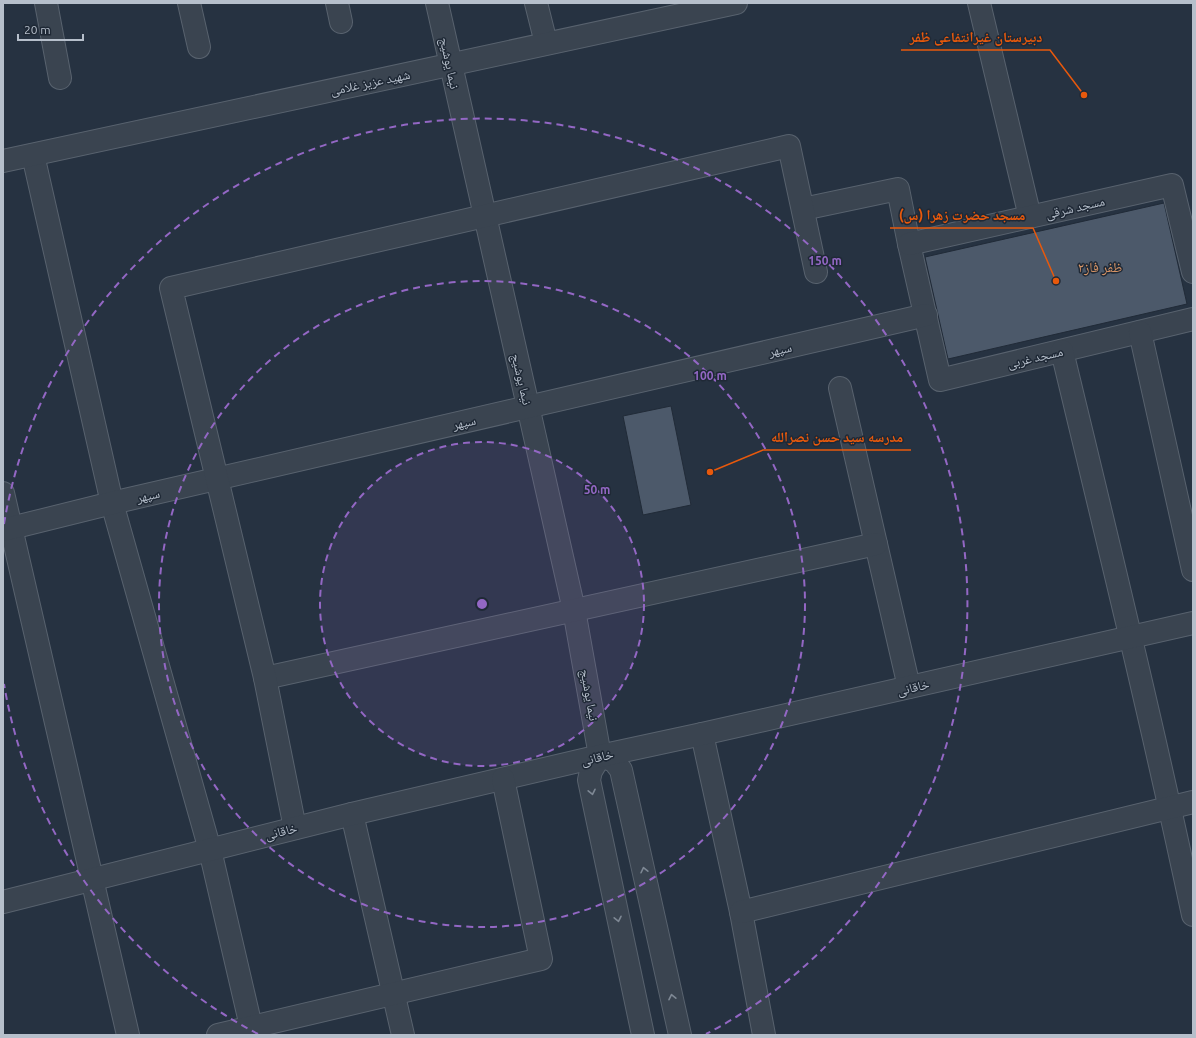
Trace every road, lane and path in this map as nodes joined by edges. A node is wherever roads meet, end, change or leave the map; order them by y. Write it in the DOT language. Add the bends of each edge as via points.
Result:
graph roads {
  1 [pos="46,3"];
  2 [pos="189,3"];
  3 [pos="437,3"];
  4 [pos="536,3"];
  5 [pos="736,3"];
  6 [pos="979,3"];
  7 [pos="546,44"];
  8 [pos="199,47"];
  9 [pos="450,65"];
  10 [pos="60,78"];
  11 [pos="33,155"];
  12 [pos="3,161"];
  13 [pos="803,209"];
  14 [pos="485,216"];
  15 [pos="1030,217"];
  16 [pos="909,244"];
  17 [pos="1192,260"];
  18 [pos="816,272"];
  19 [pos="926,315"];
  20 [pos="1193,319"];
  21 [pos="1140,332"];
  22 [pos="1062,351"];
  23 [pos="840,388"];
  24 [pos="529,407"];
  25 [pos="217,479"];
  26 [pos="3,493"];
  27 [pos="112,503"];
  28 [pos="7,529"];
  29 [pos="876,544"];
  30 [pos="1193,570"];
  31 [pos="574,610"];
  32 [pos="1193,623"];
  33 [pos="1131,637"];
  34 [pos="265,678"];
  35 [pos="909,687"];
  36 [pos="702,734"];
  37 [pos="600,756"];
  38 [pos="503,779"];
  39 [pos="1193,802"];
  40 [pos="1170,807"];
  41 [pos="352,814"];
  42 [pos="295,828"];
  43 [pos="210,850"];
  44 [pos="92,879"];
  45 [pos="3,902"];
  46 [pos="741,912"];
  47 [pos="1193,915"];
  48 [pos="393,994"];
  49 [pos="252,1031"];
  50 [pos="128,1035"];
  51 [pos="218,1035"];
  52 [pos="403,1035"];
  53 [pos="643,1035"];
  54 [pos="680,1035"];
  55 [pos="764,1035"];
  1 -- 10 [label="street"];
  2 -- 8 [label="street"];
  3 -- 9 [label="street, نیما یوشیج"];
  4 -- 7 [label="street"];
  5 -- 7 [label="street, شهید عزیز غلامی"];
  6 -- 15 [label="street"];
  7 -- 9 [label="street, شهید عزیز غلامی"];
  9 -- 11 [label="street, شهید عزیز غلامی"];
  9 -- 14 [label="street, نیما یوشیج"];
  11 -- 12 [label="street, شهید عزیز غلامی"];
  11 -- 27 [label="street"];
  13 -- 14 [label="street" via="789,146"];
  13 -- 16 [label="street" via="898,189"];
  13 -- 18 [label="street"];
  14 -- 24 [label="street, نیما یوشیج"];
  14 -- 25 [label="street" via="171,288"];
  15 -- 16 [label="street, مسجد شرقی"];
  15 -- 17 [label="street, مسجد شرقی" via="1172,185"];
  16 -- 19 [label="street"];
  19 -- 22 [label="street, مسجد غربی" via="940,380"];
  19 -- 24 [label="street, سپهر"];
  20 -- 21 [label="street, مسجد غربی"];
  21 -- 22 [label="street, مسجد غربی"];
  21 -- 30 [label="street"];
  22 -- 33 [label="street"];
  23 -- 29 [label="street"];
  24 -- 25 [label="street, سپهر"];
  24 -- 31 [label="street, نیما یوشیج"];
  25 -- 27 [label="street, سپهر"];
  25 -- 34 [label="street"];
  26 -- 28 [label="street"];
  27 -- 28 [label="street, سپهر"];
  27 -- 43 [label="street"];
  28 -- 44 [label="street"];
  29 -- 31 [label="street"];
  29 -- 35 [label="street"];
  31 -- 34 [label="street"];
  31 -- 37 [label="street, نیما یوشیج"];
  32 -- 33 [label="street, خاقانی"];
  33 -- 35 [label="street, خاقانی"];
  33 -- 40 [label="street"];
  34 -- 42 [label="street"];
  35 -- 36 [label="street, خاقانی"];
  36 -- 37 [label="street, خاقانی"];
  36 -- 46 [label="street"];
  37 -- 38 [label="street, خاقانی"];
  37 -- 53 [label="street, one-way" via="591,770 589,780"];
  54 -- 37 [label="street, one-way" via="621,770 614,761"];
  38 -- 41 [label="street, خاقانی"];
  38 -- 48 [label="street" via="541,959"];
  39 -- 40 [label="street"];
  40 -- 46 [label="street"];
  40 -- 47 [label="street"];
  41 -- 42 [label="street, خاقانی"];
  41 -- 48 [label="street"];
  42 -- 43 [label="street, خاقانی"];
  43 -- 44 [label="street, خاقانی"];
  43 -- 49 [label="street"];
  44 -- 45 [label="street, خاقانی"];
  44 -- 50 [label="street"];
  46 -- 55 [label="street"];
  48 -- 49 [label="street"];
  48 -- 52 [label="street"];
  49 -- 51 [label="street"];
}
